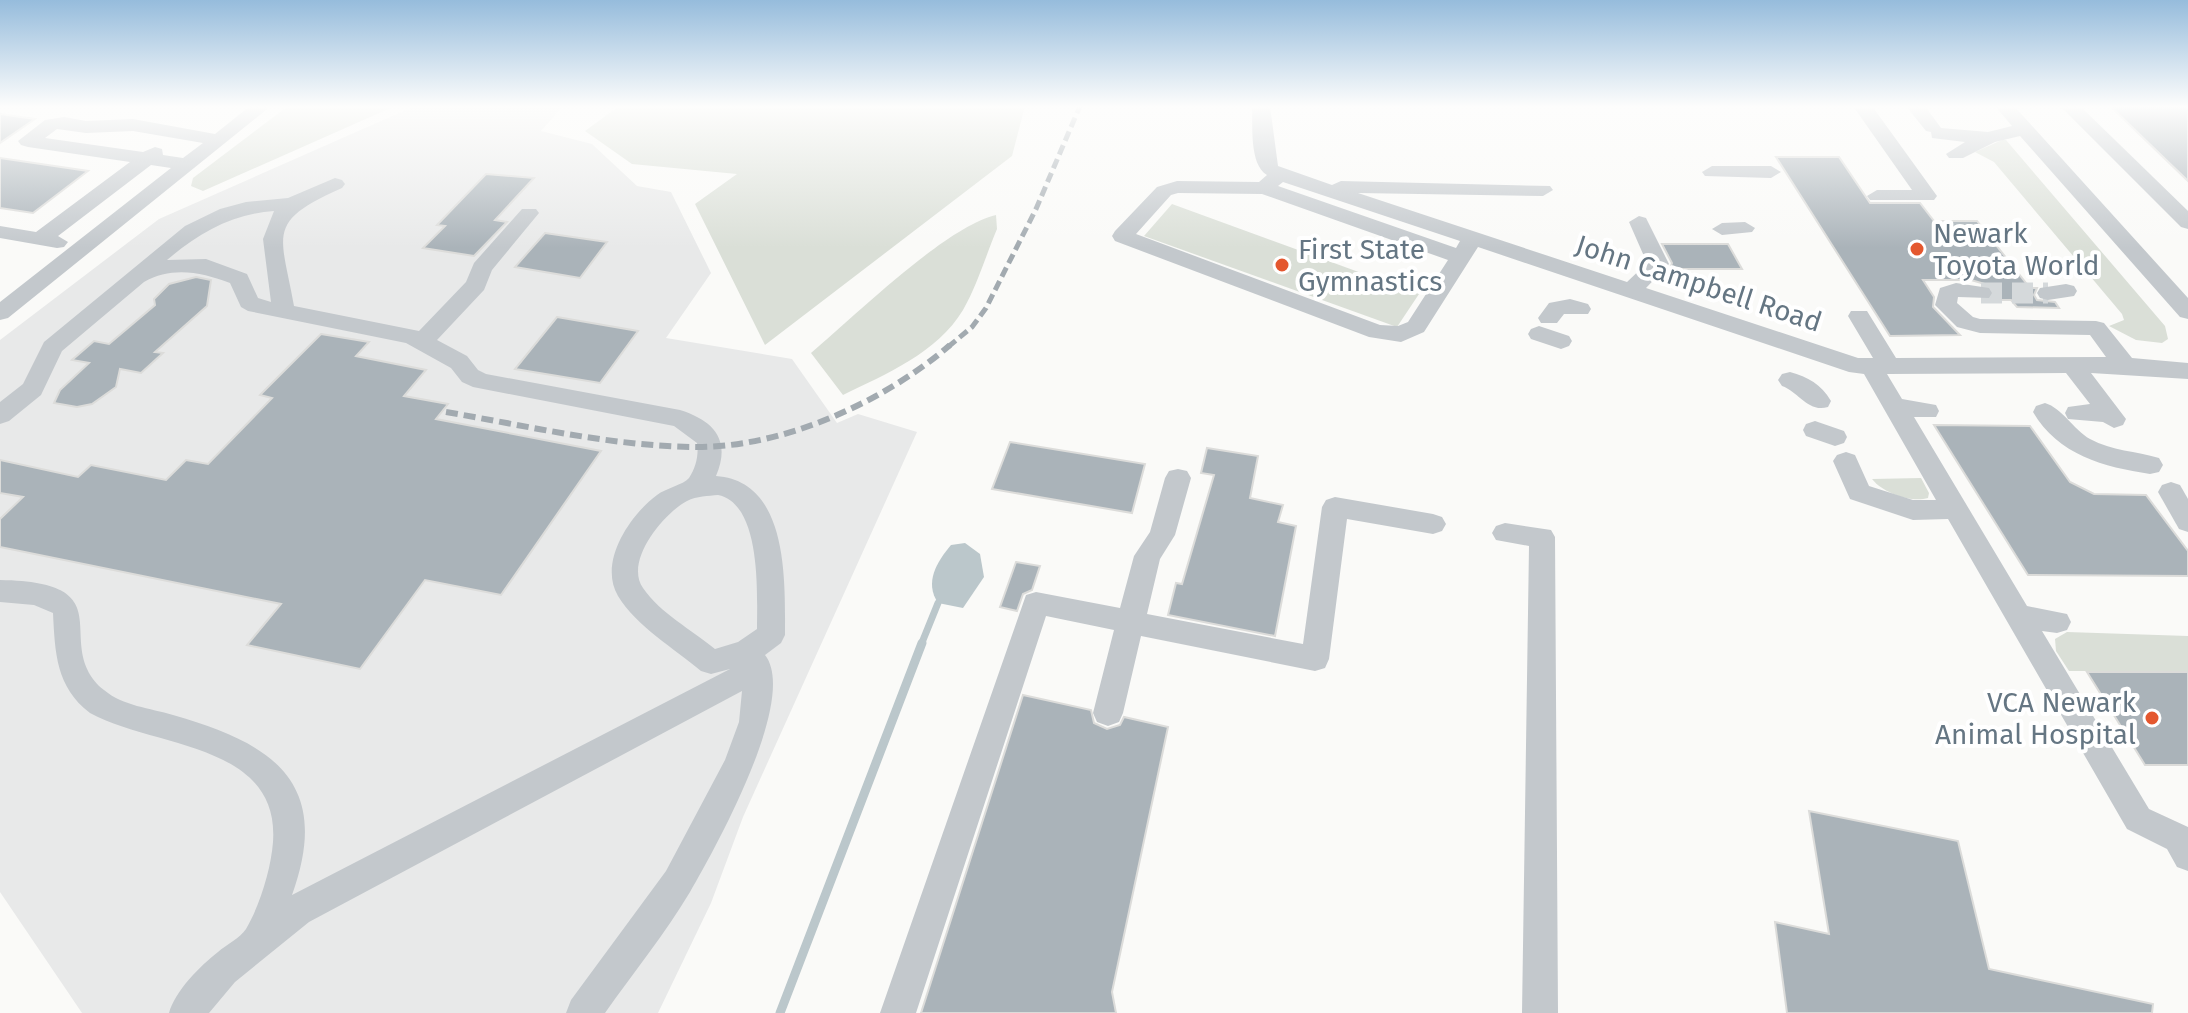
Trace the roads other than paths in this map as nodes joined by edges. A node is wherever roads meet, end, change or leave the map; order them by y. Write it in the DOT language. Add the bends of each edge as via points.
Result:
graph roads {
  1 [pos="115,153"];
  2 [pos="154,153"];
  3 [pos="203,153"];
  4 [pos="1265,153"];
  5 [pos="1896,153"];
  6 [pos="2047,153"];
  7 [pos="2117,153"];
  8 [pos="148,158"];
  9 [pos="188,165"];
  10 [pos="1771,172"];
  11 [pos="1713,173"];
  12 [pos="1272,181"];
  13 [pos="335,184"];
  14 [pos="1317,187"];
  15 [pos="1543,190"];
  16 [pos="1877,196"];
  17 [pos="292,204"];
  18 [pos="529,213"];
  19 [pos="2188,223"];
  20 [pos="1645,227"];
  21 [pos="1745,228"];
  22 [pos="1722,229"];
  23 [pos="0,232"];
  24 [pos="40,239"];
  25 [pos="84,247"];
  26 [pos="1467,248"];
  27 [pos="136,277"];
  28 [pos="2161,282"];
  29 [pos="1614,283"];
  30 [pos="1981,293"];
  31 [pos="2188,301"];
  32 [pos="1580,309"];
  33 [pos="284,311"];
  34 [pos="2188,312"];
  35 [pos="0,313"];
  36 [pos="1859,316"];
  37 [pos="1550,331"];
  38 [pos="422,342"];
  39 [pos="2188,357"];
  40 [pos="2072,365"];
  41 [pos="2125,365"];
  42 [pos="1880,366"];
  43 [pos="2188,371"];
  44 [pos="1790,380"];
  45 [pos="1819,401"];
  46 [pos="1894,406"];
  47 [pos="1927,411"];
  48 [pos="2045,412"];
  49 [pos="2077,413"];
  50 [pos="0,415"];
  51 [pos="1846,461"];
  52 [pos="2150,465"];
  53 [pos="1178,478"];
  54 [pos="697,487"];
  55 [pos="2171,492"];
  56 [pos="1955,509"];
  57 [pos="2188,522"];
  58 [pos="1433,524"];
  59 [pos="1505,533"];
  60 [pos="0,591"];
  61 [pos="2018,616"];
  62 [pos="1130,622"];
  63 [pos="2057,622"];
  64 [pos="752,660"];
  65 [pos="1108,713"];
  66 [pos="2185,844"];
  67 [pos="259,939"];
  68 [pos="185,1013"];
  69 [pos="584,1013"];
  70 [pos="898,1013"];
  71 [pos="1540,1013"];
  1 -- 8 [label="street"];
  2 -- 8 [label="street"];
  3 -- 9 [label="street"];
  4 -- 12 [label="street"];
  5 -- 16 [label="street" via="1927,196"];
  6 -- 28 [label="street"];
  7 -- 19 [label="street"];
  8 -- 9 [label="street"];
  8 -- 24 [label="street"];
  9 -- 25 [label="street"];
  10 -- 11 [label="street"];
  12 -- 14 [label="street, John Campbell Road"];
  12 -- 26 [label="street"];
  12 -- 26 [label="street" via="1164,191 1122,236 1377,332 1401,334 1416,327"];
  13 -- 17 [label="street"];
  14 -- 15 [label="street"];
  14 -- 26 [label="street, John Campbell Road"];
  17 -- 27 [label="street" via="243,206 195,227"];
  17 -- 33 [label="street" via="273,231 272,243"];
  18 -- 38 [label="street" via="482,268 476,285"];
  20 -- 29 [label="street" via="1658,264"];
  21 -- 22 [label="street"];
  23 -- 24 [label="street"];
  24 -- 25 [label="street"];
  25 -- 35 [label="street"];
  26 -- 29 [label="street, John Campbell Road"];
  27 -- 33 [label="street" via="152,268 206,266 239,279 249,302"];
  27 -- 50 [label="street" via="52,347 33,389"];
  28 -- 31 [label="street"];
  28 -- 34 [label="street"];
  29 -- 42 [label="street, John Campbell Road" via="1857,366"];
  30 -- 41 [label="street" via="1956,290 1948,293 1946,305 1965,322 1980,326 2096,328"];
  32 -- 37 [label="street" via="1557,308"];
  33 -- 38 [label="street" via="386,329"];
  36 -- 42 [label="street"];
  38 -- 54 [label="street" via="481,381 695,426 707,436 713,456"];
  39 -- 41 [label="street" via="2143,356"];
  40 -- 41 [label="street, John Campbell Road"];
  40 -- 42 [label="street, John Campbell Road"];
  40 -- 49 [label="street" via="2111,416"];
  41 -- 43 [label="street, John Campbell Road"];
  42 -- 46 [label="street"];
  44 -- 45 [label="street"];
  46 -- 47 [label="street"];
  46 -- 56 [label="street"];
  48 -- 52 [label="street" via="2058,431 2087,449"];
  51 -- 56 [label="street" via="1859,492 1913,510"];
  53 -- 62 [label="street" via="1162,535 1147,556"];
  54 -- 64 [label="street" via="718,485 738,491 753,507 763,531 771,635"];
  54 -- 64 [label="street" via="674,496 640,531 625,572 628,587 640,604 711,662"];
  55 -- 57 [label="street"];
  56 -- 61 [label="street"];
  58 -- 62 [label="street" via="1335,507 1315,659"];
  59 -- 71 [label="street" via="1542,537"];
  60 -- 67 [label="street" via="39,594 66,608 75,676 94,702 194,734 250,757 273,775 290,823 289,852"];
  61 -- 63 [label="street"];
  61 -- 66 [label="street" via="2138,819"];
  62 -- 65 [label="street"];
  62 -- 70 [label="street" via="1036,603 942,913"];
  64 -- 67 [label="street" via="336,887"];
  64 -- 69 [label="street" via="754,722 739,764 678,882"];
  67 -- 68 [label="street"];
}
